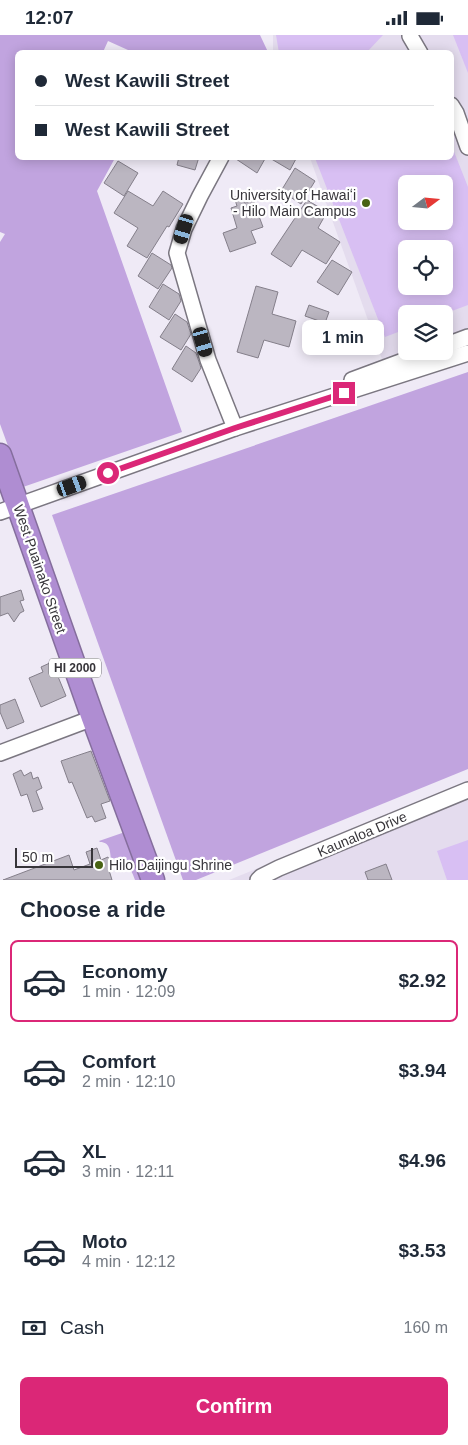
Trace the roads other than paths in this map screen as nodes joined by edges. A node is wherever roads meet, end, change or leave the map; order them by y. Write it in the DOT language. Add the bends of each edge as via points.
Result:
graph roads {
  1 [pos="410,36"];
  2 [pos="418,50"];
  3 [pos="454,110"];
  4 [pos="468,147"];
  5 [pos="219,160"];
  6 [pos="468,337"];
  7 [pos="453,343"];
  8 [pos="468,353"];
  9 [pos="405,360"];
  10 [pos="235,428"];
  11 [pos="0,455"];
  12 [pos="9,509"];
  13 [pos="93,718"];
  14 [pos="0,753"];
  15 [pos="468,790"];
  16 [pos="153,880"];
  17 [pos="258,880"];
  1 -- 2 [label="street"];
  3 -- 4 [label="street"];
  5 -- 10 [label="street" via="184,229 177,253 208,360"];
  6 -- 7 [label="street"];
  8 -- 10 [label="street"];
  9 -- 10 [label="street"];
  10 -- 12 [label="street"];
  11 -- 12 [label="highway, West Puainako Street / HI 2000"];
  12 -- 13 [label="highway, West Puainako Street / HI 2000"];
  13 -- 14 [label="street"];
  13 -- 16 [label="highway, West Puainako Street / HI 2000"];
  15 -- 17 [label="street, Kaunaloa Drive" via="279,868"];
}
